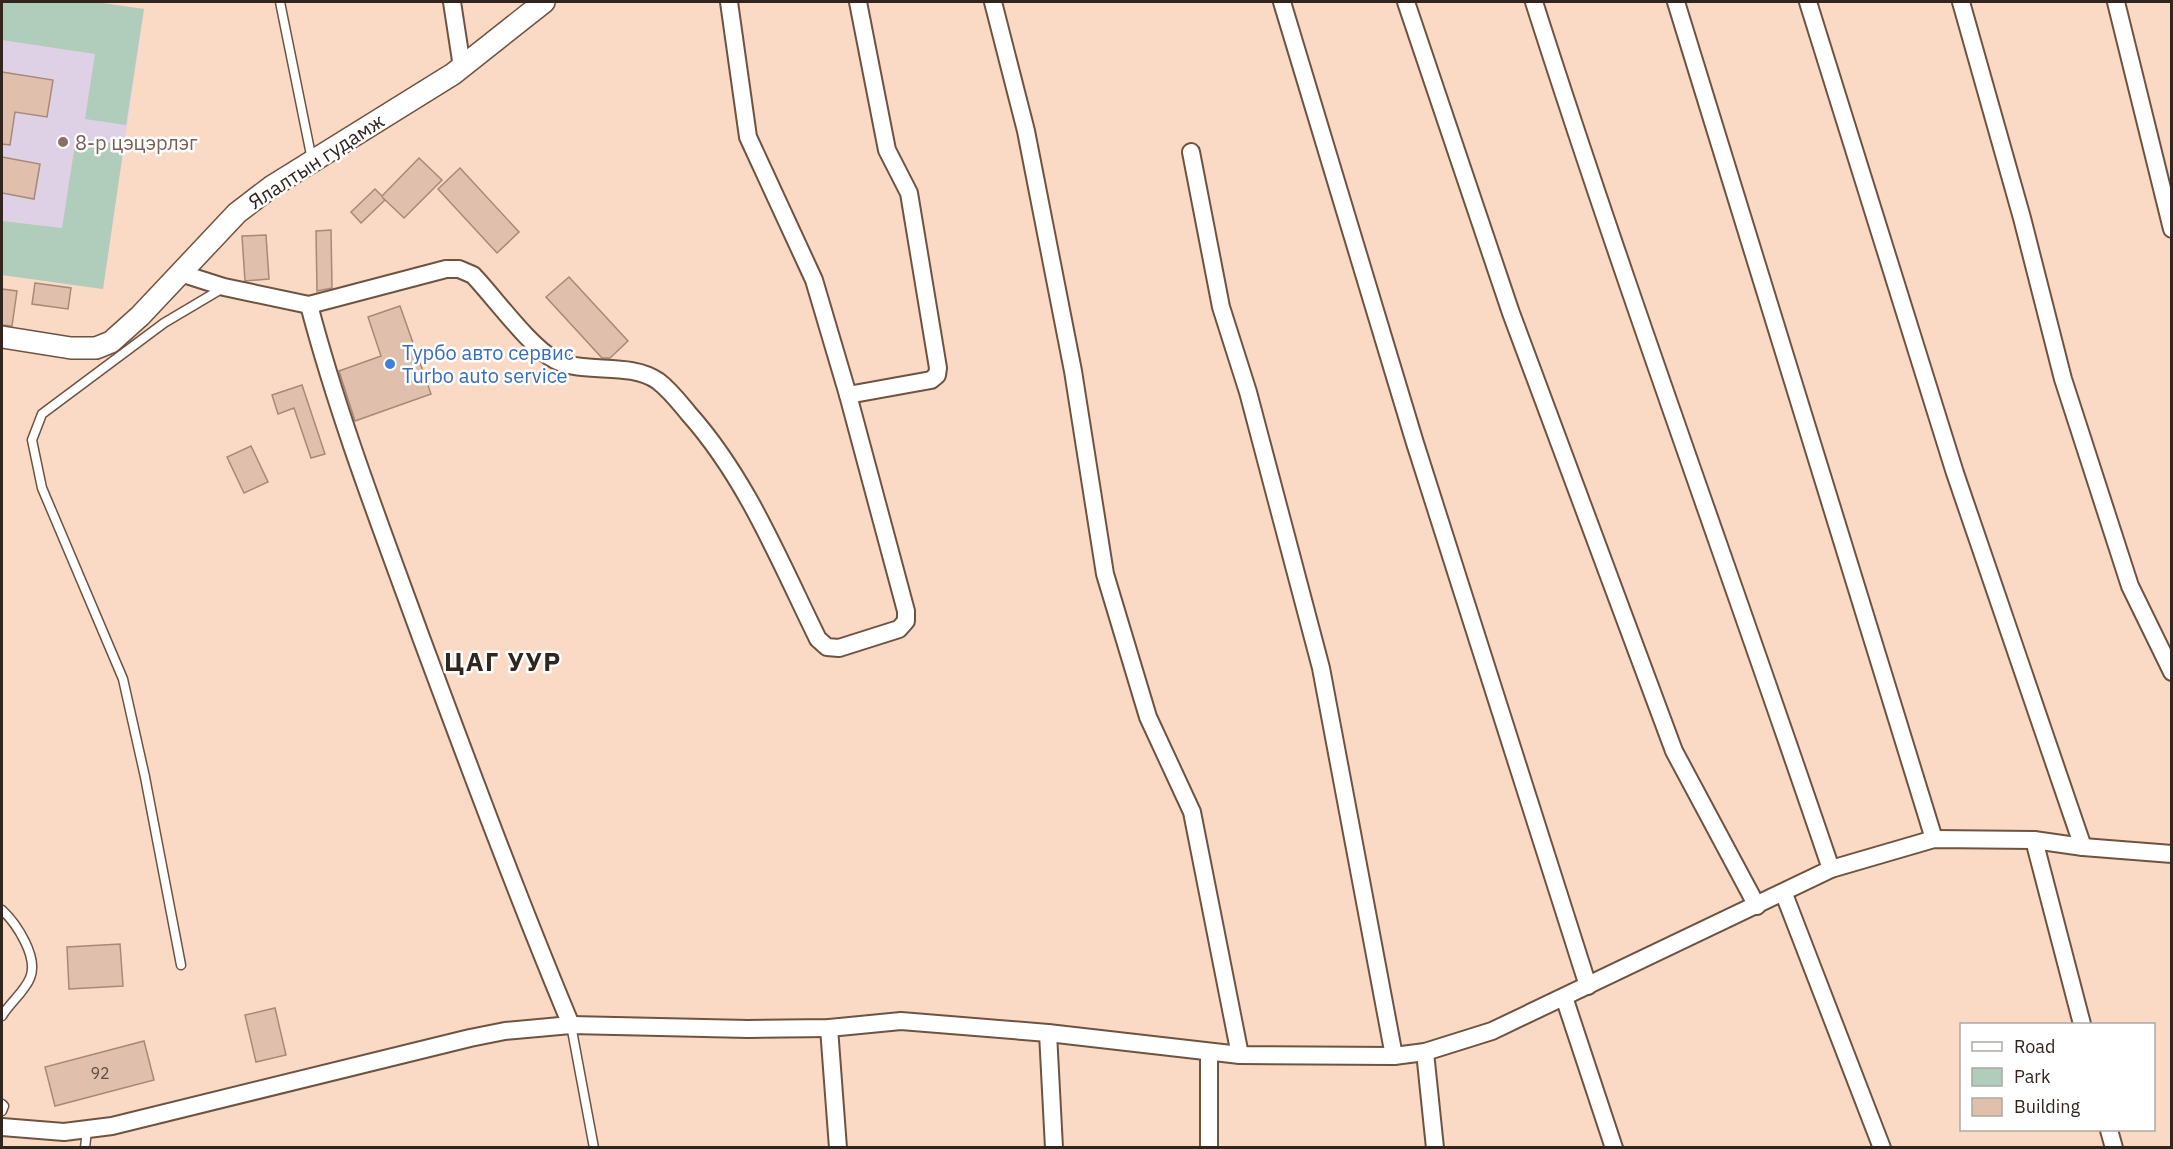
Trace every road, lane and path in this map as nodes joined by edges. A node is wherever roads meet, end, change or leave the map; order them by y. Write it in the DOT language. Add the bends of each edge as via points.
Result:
graph roads {
  1 [pos="280,2"];
  2 [pos="452,2"];
  3 [pos="544,2"];
  4 [pos="729,2"];
  5 [pos="858,2"];
  6 [pos="993,2"];
  7 [pos="1282,2"];
  8 [pos="1406,2"];
  9 [pos="1534,2"];
  10 [pos="1676,2"];
  11 [pos="1808,2"];
  12 [pos="1961,2"];
  13 [pos="2116,2"];
  14 [pos="462,67"];
  15 [pos="1191,152"];
  16 [pos="312,162"];
  17 [pos="2172,229"];
  18 [pos="180,273"];
  19 [pos="224,287"];
  20 [pos="309,305"];
  21 [pos="2,337"];
  22 [pos="848,395"];
  23 [pos="2172,672"];
  24 [pos="1934,839"];
  25 [pos="2034,840"];
  26 [pos="2083,848"];
  27 [pos="2172,854"];
  28 [pos="1831,869"];
  29 [pos="1784,894"];
  30 [pos="1757,906"];
  31 [pos="2,910"];
  32 [pos="181,965"];
  33 [pos="1588,986"];
  34 [pos="1564,997"];
  35 [pos="2,1016"];
  36 [pos="2082,1023"];
  37 [pos="571,1025"];
  38 [pos="829,1028"];
  39 [pos="1048,1033"];
  40 [pos="1209,1052"];
  41 [pos="1425,1052"];
  42 [pos="1239,1055"];
  43 [pos="1394,1056"];
  44 [pos="2,1104"];
  45 [pos="2,1111"];
  46 [pos="2,1127"];
  47 [pos="87,1130"];
  48 [pos="2109,1131"];
  49 [pos="85,1148"];
  50 [pos="594,1148"];
  51 [pos="838,1148"];
  52 [pos="1054,1148"];
  53 [pos="1209,1148"];
  54 [pos="1434,1148"];
  55 [pos="1614,1148"];
  56 [pos="1882,1148"];
  57 [pos="2114,1148"];
  1 -- 16 [label="lane"];
  2 -- 14 [label="street"];
  3 -- 14 [label="street, Ялалтын гудамж"];
  4 -- 22 [label="street" via="748,137 814,280"];
  5 -- 22 [label="street" via="887,150 909,193 938,368 931,380"];
  6 -- 42 [label="street" via="1033,165 1073,371 1105,574 1148,717 1192,812"];
  7 -- 33 [label="street" via="1419,455"];
  8 -- 30 [label="street" via="1511,313 1674,751"];
  9 -- 28 [label="street"];
  10 -- 24 [label="street"];
  11 -- 26 [label="street" via="1955,473"];
  12 -- 23 [label="street" via="2063,379 2130,586"];
  13 -- 17 [label="street"];
  14 -- 16 [label="street, Ялалтын гудамж"];
  15 -- 43 [label="street" via="1221,307 1248,392 1321,668"];
  16 -- 18 [label="street, Ялалтын гудамж" via="237,213"];
  18 -- 19 [label="street"];
  18 -- 21 [label="street, Ялалтын гудамж" via="125,330 96,348"];
  19 -- 20 [label="street"];
  19 -- 32 [label="lane" via="164,323 42,414 32,440 42,488 123,679"];
  20 -- 22 [label="street" via="446,269 459,269 473,274 541,351 556,361 642,374 656,380 717,445 818,639 839,648 899,629 906,621"];
  20 -- 37 [label="street" via="322,356 389,551"];
  24 -- 25 [label="street"];
  24 -- 28 [label="street"];
  25 -- 26 [label="street"];
  25 -- 36 [label="street"];
  26 -- 27 [label="street"];
  28 -- 29 [label="street"];
  29 -- 30 [label="street"];
  29 -- 56 [label="street"];
  30 -- 33 [label="street"];
  31 -- 35 [label="lane" via="12,920 32,961 30,978"];
  33 -- 34 [label="street"];
  34 -- 41 [label="street" via="1492,1031"];
  34 -- 55 [label="street"];
  37 -- 38 [label="street"];
  37 -- 47 [label="street" via="470,1038"];
  37 -- 50 [label="lane"];
  38 -- 39 [label="street" via="902,1021"];
  38 -- 51 [label="street"];
  39 -- 40 [label="street"];
  39 -- 52 [label="street"];
  40 -- 42 [label="street"];
  40 -- 53 [label="street"];
  41 -- 43 [label="street"];
  41 -- 54 [label="street"];
  42 -- 43 [label="street"];
  44 -- 45 [label="lane"];
  46 -- 47 [label="street" via="42,1132"];
  47 -- 49 [label="lane"];
  48 -- 57 [label="street"];
}
